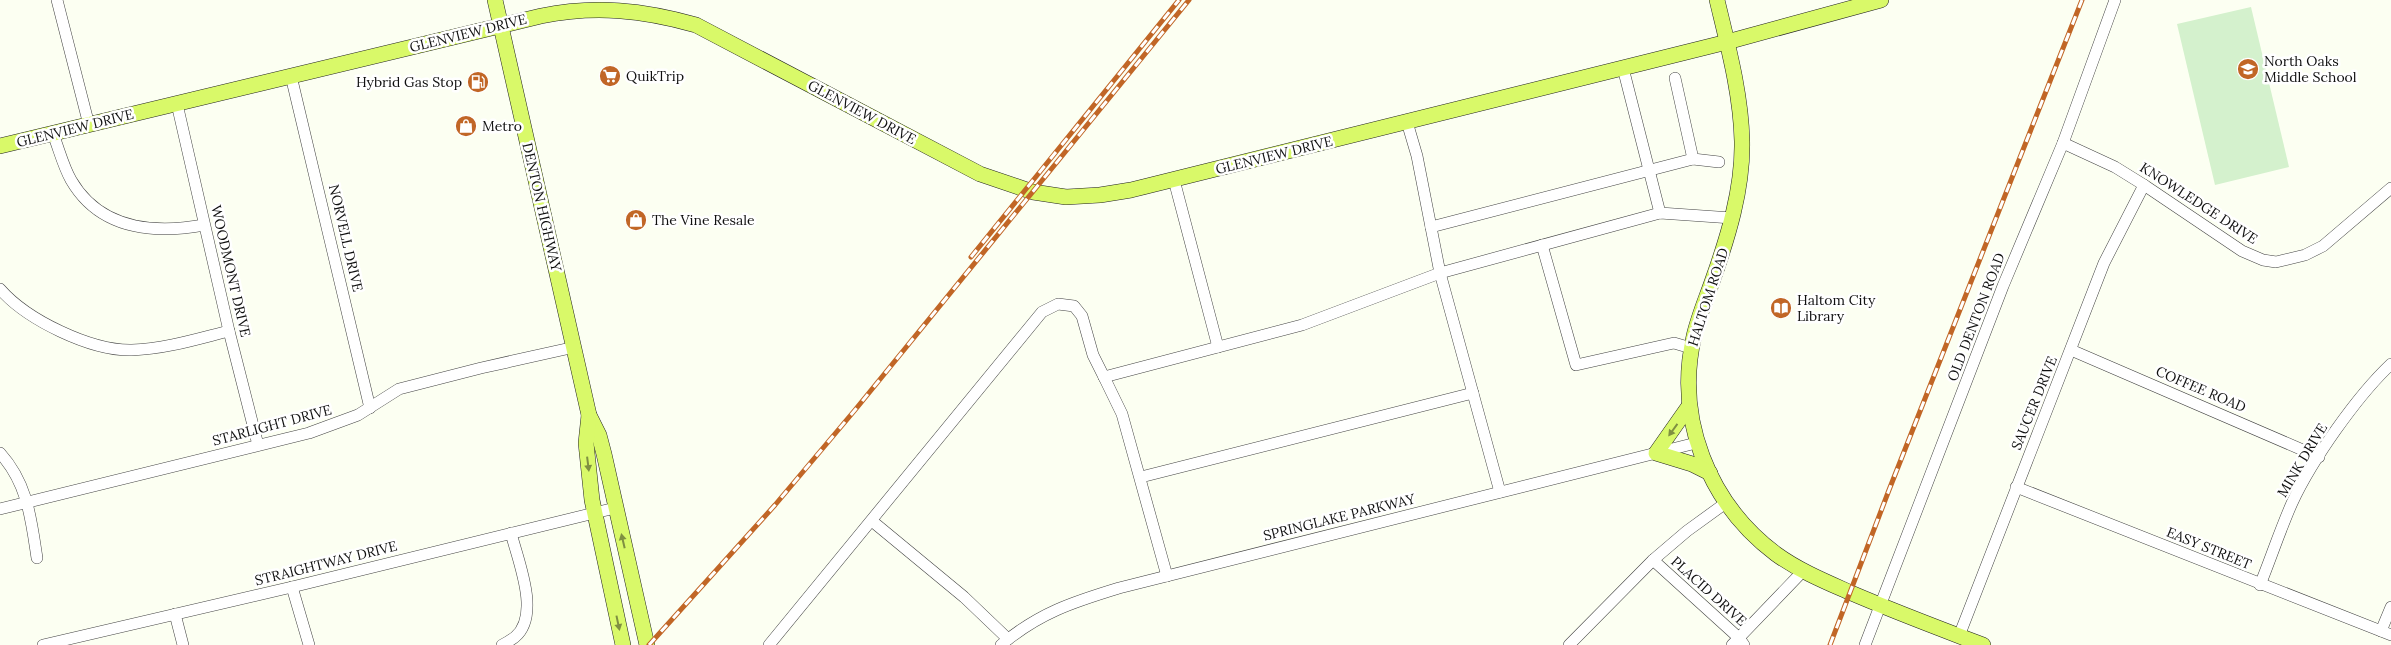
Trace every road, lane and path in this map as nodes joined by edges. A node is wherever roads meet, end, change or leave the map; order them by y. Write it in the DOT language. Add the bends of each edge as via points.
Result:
graph roads {
  1 [pos="57,0"];
  2 [pos="495,0"];
  3 [pos="1717,0"];
  4 [pos="1881,0"];
  5 [pos="2115,0"];
  6 [pos="501,25"];
  7 [pos="1727,42"];
  8 [pos="1624,68"];
  9 [pos="292,76"];
  10 [pos="1675,78"];
  11 [pos="177,104"];
  12 [pos="1408,122"];
  13 [pos="89,125"];
  14 [pos="53,134"];
  15 [pos="2063,143"];
  16 [pos="0,146"];
  17 [pos="1694,159"];
  18 [pos="1719,162"];
  19 [pos="1649,170"];
  20 [pos="1174,180"];
  21 [pos="2144,184"];
  22 [pos="2391,188"];
  23 [pos="1660,213"];
  24 [pos="1732,218"];
  25 [pos="204,225"];
  26 [pos="1431,228"];
  27 [pos="1542,245"];
  28 [pos="1440,273"];
  29 [pos="0,289"];
  30 [pos="229,331"];
  31 [pos="575,347"];
  32 [pos="1218,347"];
  33 [pos="1691,348"];
  34 [pos="2071,350"];
  35 [pos="2391,364"];
  36 [pos="1104,377"];
  37 [pos="1473,393"];
  38 [pos="1689,406"];
  39 [pos="370,408"];
  40 [pos="589,415"];
  41 [pos="1696,443"];
  42 [pos="258,445"];
  43 [pos="1656,452"];
  44 [pos="0,453"];
  45 [pos="2319,457"];
  46 [pos="1710,473"];
  47 [pos="1141,477"];
  48 [pos="2016,487"];
  49 [pos="1500,492"];
  50 [pos="1727,502"];
  51 [pos="26,503"];
  52 [pos="616,508"];
  53 [pos="0,509"];
  54 [pos="595,512"];
  55 [pos="872,521"];
  56 [pos="511,533"];
  57 [pos="37,558"];
  58 [pos="1653,560"];
  59 [pos="1803,571"];
  60 [pos="1167,576"];
  61 [pos="2260,585"];
  62 [pos="292,587"];
  63 [pos="1880,605"];
  64 [pos="2391,607"];
  65 [pos="175,614"];
  66 [pos="2386,633"];
  67 [pos="1959,636"];
  68 [pos="1004,642"];
  69 [pos="1739,643"];
  70 [pos="43,645"];
  71 [pos="183,645"];
  72 [pos="309,645"];
  73 [pos="502,645"];
  74 [pos="623,645"];
  75 [pos="647,645"];
  76 [pos="770,645"];
  77 [pos="1569,645"];
  78 [pos="1865,645"];
  79 [pos="1982,645"];
  1 -- 13 [label="street"];
  2 -- 6 [label="main road, DENTON HIGHWAY"];
  3 -- 7 [label="main road, HALTOM ROAD"];
  4 -- 7 [label="main road, GLENVIEW DRIVE"];
  5 -- 15 [label="street, OLD DENTON ROAD"];
  6 -- 9 [label="main road, GLENVIEW DRIVE"];
  6 -- 20 [label="main road, GLENVIEW DRIVE" via="570,10 627,10 662,15 696,25 980,174 1033,192 1066,197 1100,195"];
  6 -- 31 [label="main road, DENTON HIGHWAY"];
  7 -- 8 [label="main road, GLENVIEW DRIVE"];
  7 -- 24 [label="main road, HALTOM ROAD" via="1742,142 1738,194"];
  8 -- 12 [label="main road, GLENVIEW DRIVE"];
  8 -- 19 [label="street"];
  9 -- 11 [label="main road, GLENVIEW DRIVE"];
  9 -- 39 [label="street, NORVELL DRIVE"];
  10 -- 17 [label="street"];
  11 -- 13 [label="main road, GLENVIEW DRIVE"];
  11 -- 25 [label="street, WOODMONT DRIVE"];
  12 -- 20 [label="main road, GLENVIEW DRIVE"];
  12 -- 26 [label="street"];
  13 -- 14 [label="main road, GLENVIEW DRIVE"];
  14 -- 16 [label="main road, GLENVIEW DRIVE"];
  14 -- 25 [label="street" via="80,194 110,218 139,228 160,230"];
  15 -- 21 [label="street, KNOWLEDGE DRIVE"];
  15 -- 63 [label="street, OLD DENTON ROAD" via="2003,286"];
  17 -- 18 [label="street"];
  17 -- 19 [label="street"];
  19 -- 23 [label="street"];
  19 -- 26 [label="street"];
  20 -- 32 [label="street"];
  21 -- 22 [label="street, KNOWLEDGE DRIVE" via="2242,251 2276,262 2305,255 2322,246"];
  21 -- 34 [label="street, SAUCER DRIVE" via="2104,263"];
  23 -- 24 [label="street"];
  23 -- 27 [label="street"];
  24 -- 33 [label="main road, HALTOM ROAD"];
  25 -- 30 [label="street, WOODMONT DRIVE"];
  26 -- 28 [label="street"];
  27 -- 28 [label="street"];
  27 -- 33 [label="street" via="1576,365 1674,344"];
  28 -- 32 [label="street" via="1302,325"];
  28 -- 37 [label="street"];
  29 -- 30 [label="street" via="28,312 60,331 110,347 130,350 158,348"];
  30 -- 42 [label="street, WOODMONT DRIVE"];
  31 -- 39 [label="street, STARLIGHT DRIVE" via="399,389"];
  31 -- 40 [label="main road, DENTON HIGHWAY"];
  32 -- 36 [label="street"];
  33 -- 38 [label="main road, HALTOM ROAD"];
  34 -- 45 [label="street, COFFEE ROAD"];
  34 -- 48 [label="street, SAUCER DRIVE"];
  35 -- 45 [label="street, MINK DRIVE" via="2356,404"];
  36 -- 47 [label="street" via="1122,414"];
  36 -- 55 [label="street" via="1092,355 1082,316 1074,306 1058,304 1042,312"];
  37 -- 47 [label="street"];
  37 -- 49 [label="street"];
  38 -- 41 [label="main road, HALTOM ROAD"];
  38 -- 43 [label="main road, one-way"];
  39 -- 42 [label="street, STARLIGHT DRIVE" via="336,424"];
  40 -- 52 [label="main road, DENTON HIGHWAY" via="599,435"];
  40 -- 54 [label="main road, DENTON HIGHWAY, one-way" via="586,443"];
  41 -- 43 [label="street, SPRINGLAKE PARKWAY"];
  41 -- 46 [label="main road, HALTOM ROAD"];
  42 -- 51 [label="street, STARLIGHT DRIVE"];
  43 -- 46 [label="main road"];
  43 -- 49 [label="street, SPRINGLAKE PARKWAY"];
  44 -- 51 [label="street" via="19,478"];
  45 -- 61 [label="street, MINK DRIVE" via="2293,502"];
  46 -- 50 [label="main road, HALTOM ROAD"];
  47 -- 60 [label="street"];
  48 -- 61 [label="street, EASY STREET"];
  48 -- 67 [label="street, SAUCER DRIVE"];
  49 -- 60 [label="street, SPRINGLAKE PARKWAY"];
  50 -- 58 [label="street"];
  50 -- 59 [label="main road, HALTOM ROAD" via="1758,538"];
  51 -- 53 [label="street, STARLIGHT DRIVE"];
  51 -- 57 [label="street"];
  52 -- 54 [label="street, STRAIGHTWAY DRIVE"];
  75 -- 52 [label="main road, DENTON HIGHWAY, one-way"];
  54 -- 56 [label="street, STRAIGHTWAY DRIVE"];
  54 -- 74 [label="main road, DENTON HIGHWAY, one-way"];
  55 -- 68 [label="street" via="964,598"];
  55 -- 76 [label="street"];
  56 -- 62 [label="street, STRAIGHTWAY DRIVE"];
  56 -- 73 [label="street" via="528,605 525,621 516,637"];
  58 -- 69 [label="street, PLACID DRIVE"];
  58 -- 77 [label="street"];
  59 -- 63 [label="main road, HALTOM ROAD"];
  59 -- 69 [label="street"];
  60 -- 68 [label="street, SPRINGLAKE PARKWAY" via="1058,608"];
  61 -- 66 [label="street, EASY STREET"];
  62 -- 65 [label="street, STRAIGHTWAY DRIVE"];
  62 -- 72 [label="street"];
  63 -- 67 [label="main road, HALTOM ROAD"];
  63 -- 78 [label="street, OLD DENTON ROAD"];
  64 -- 66 [label="street"];
  65 -- 70 [label="street, STRAIGHTWAY DRIVE"];
  65 -- 71 [label="street"];
  67 -- 79 [label="main road, HALTOM ROAD"];
}
